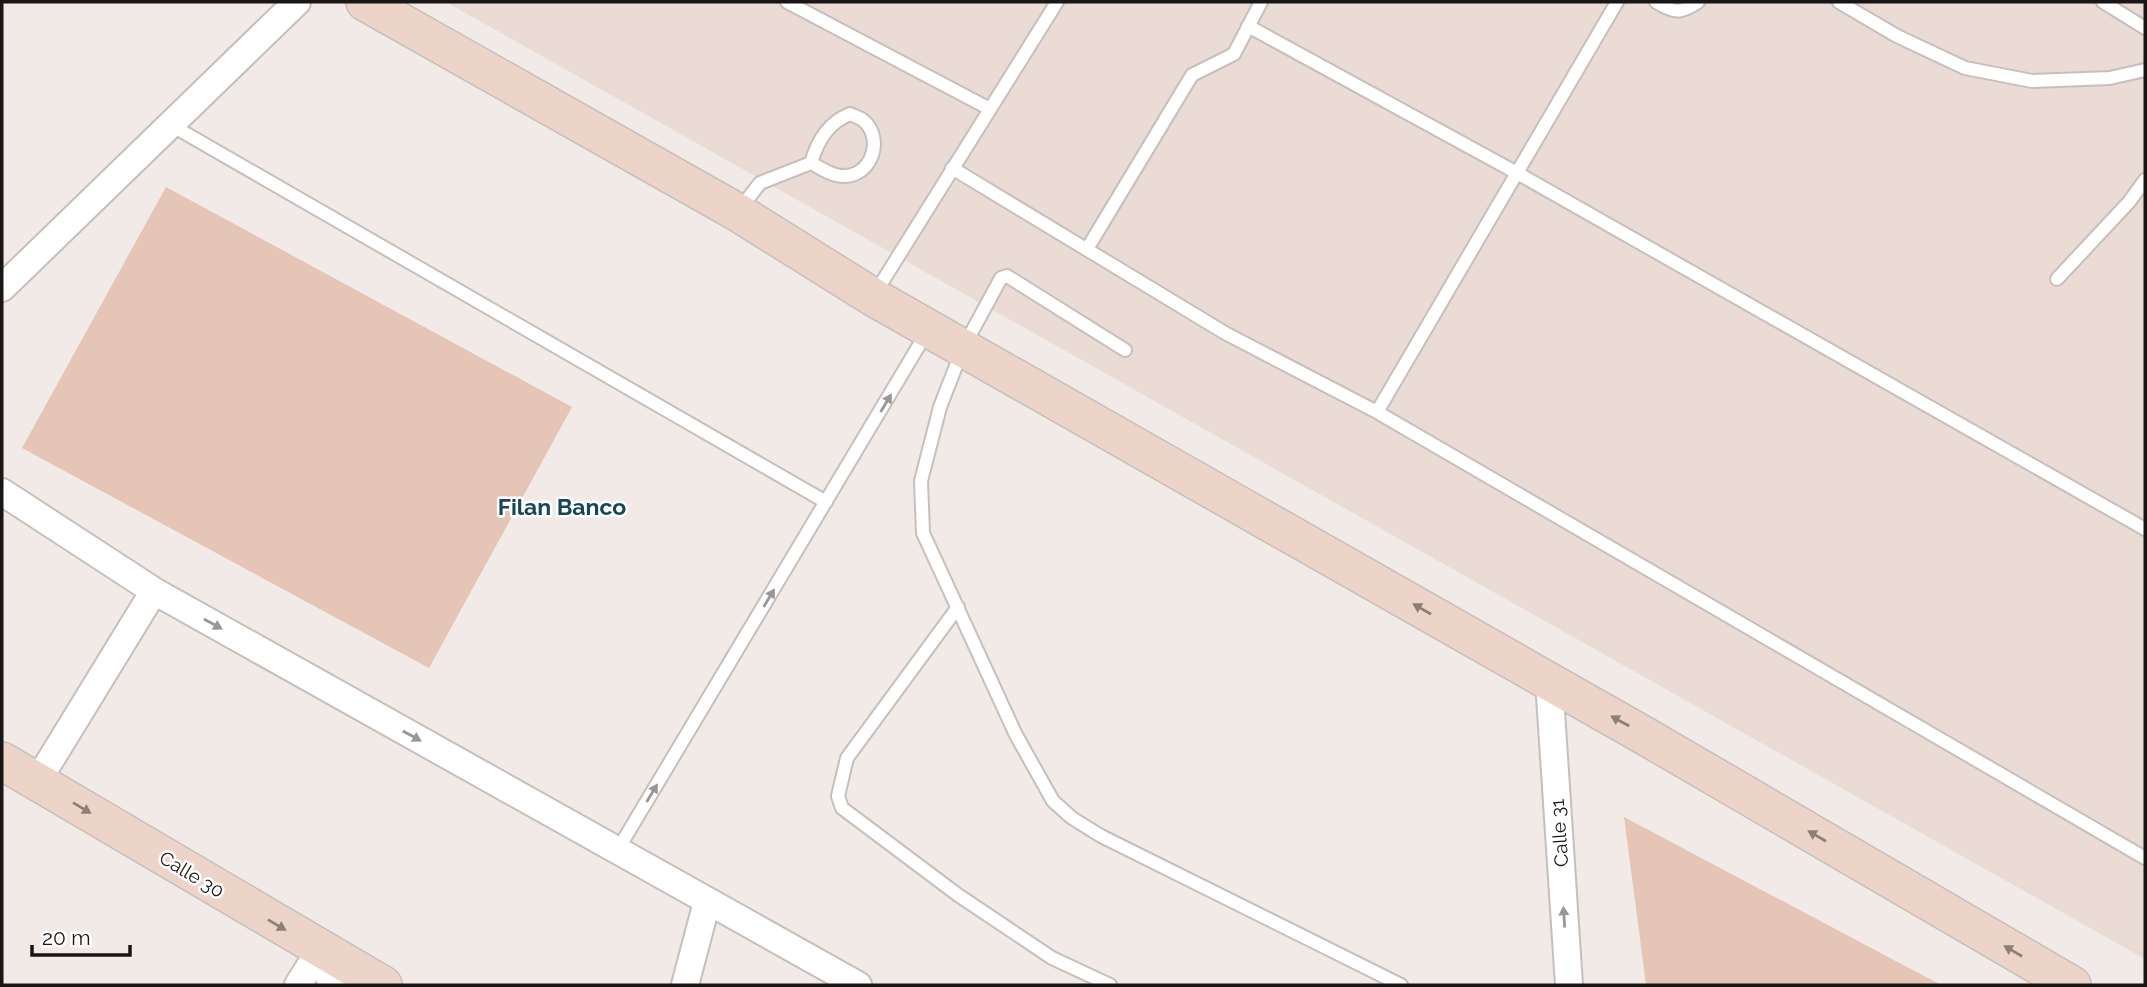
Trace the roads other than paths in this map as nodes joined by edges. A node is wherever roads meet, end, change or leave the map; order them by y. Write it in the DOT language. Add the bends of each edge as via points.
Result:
graph roads {
  1 [pos="297,2"];
  2 [pos="365,2"];
  3 [pos="787,2"];
  4 [pos="1057,2"];
  5 [pos="1261,2"];
  6 [pos="1617,2"];
  7 [pos="1656,2"];
  8 [pos="1698,2"];
  9 [pos="1839,2"];
  10 [pos="2103,2"];
  11 [pos="1248,26"];
  12 [pos="2145,28"];
  13 [pos="2145,70"];
  14 [pos="990,109"];
  15 [pos="171,125"];
  16 [pos="811,163"];
  17 [pos="952,168"];
  18 [pos="1517,173"];
  19 [pos="2145,180"];
  20 [pos="737,212"];
  21 [pos="1087,249"];
  22 [pos="2057,279"];
  23 [pos="2,288"];
  24 [pos="873,297"];
  25 [pos="929,330"];
  26 [pos="963,348"];
  27 [pos="1125,351"];
  28 [pos="1377,412"];
  29 [pos="2,492"];
  30 [pos="826,502"];
  31 [pos="2145,528"];
  32 [pos="154,591"];
  33 [pos="958,607"];
  34 [pos="1549,681"];
  35 [pos="2,761"];
  36 [pos="37,782"];
  37 [pos="617,852"];
  38 [pos="2145,858"];
  39 [pos="707,902"];
  40 [pos="320,950"];
  41 [pos="298,985"];
  42 [pos="332,985"];
  43 [pos="383,985"];
  44 [pos="685,985"];
  45 [pos="858,985"];
  46 [pos="1110,985"];
  47 [pos="1401,985"];
  48 [pos="1569,985"];
  49 [pos="2072,985"];
  1 -- 15 [label="street"];
  2 -- 20 [label="main road"];
  3 -- 14 [label="lane"];
  4 -- 14 [label="lane"];
  5 -- 11 [label="lane"];
  6 -- 18 [label="lane"];
  7 -- 8 [label="lane" via="1672,12"];
  9 -- 13 [label="lane" via="1965,68 2032,80 2110,78"];
  10 -- 12 [label="lane"];
  11 -- 18 [label="lane"];
  11 -- 21 [label="lane" via="1234,54 1192,75"];
  14 -- 17 [label="lane"];
  15 -- 23 [label="street"];
  15 -- 30 [label="lane"];
  16 -- 16 [label="lane" via="837,175 859,174 867,168 873,152 872,134 864,121 850,114 836,119 815,148"];
  16 -- 20 [label="lane" via="760,183"];
  17 -- 21 [label="lane"];
  17 -- 24 [label="lane"];
  18 -- 28 [label="lane"];
  18 -- 31 [label="lane"];
  19 -- 22 [label="lane"];
  20 -- 24 [label="main road"];
  21 -- 28 [label="lane" via="1225,332"];
  24 -- 25 [label="main road"];
  25 -- 26 [label="main road"];
  30 -- 25 [label="lane, one-way"];
  26 -- 27 [label="lane" via="991,294 1007,276"];
  26 -- 33 [label="lane" via="940,407 921,481 923,533"];
  34 -- 26 [label="main road, one-way"];
  28 -- 38 [label="lane"];
  29 -- 32 [label="street"];
  37 -- 30 [label="lane, one-way"];
  32 -- 36 [label="street"];
  32 -- 37 [label="street, one-way"];
  33 -- 46 [label="lane" via="847,758 838,796 842,808 1052,958"];
  33 -- 47 [label="lane" via="1016,735 1053,801 1072,818"];
  48 -- 34 [label="street, Calle 31, one-way"];
  49 -- 34 [label="main road, one-way"];
  35 -- 36 [label="main road, Calle 30"];
  36 -- 40 [label="main road, Calle 30, one-way"];
  37 -- 39 [label="street"];
  39 -- 44 [label="street"];
  39 -- 45 [label="street"];
  40 -- 41 [label="street"];
  40 -- 42 [label="street"];
  40 -- 43 [label="main road, Calle 30"];
}
